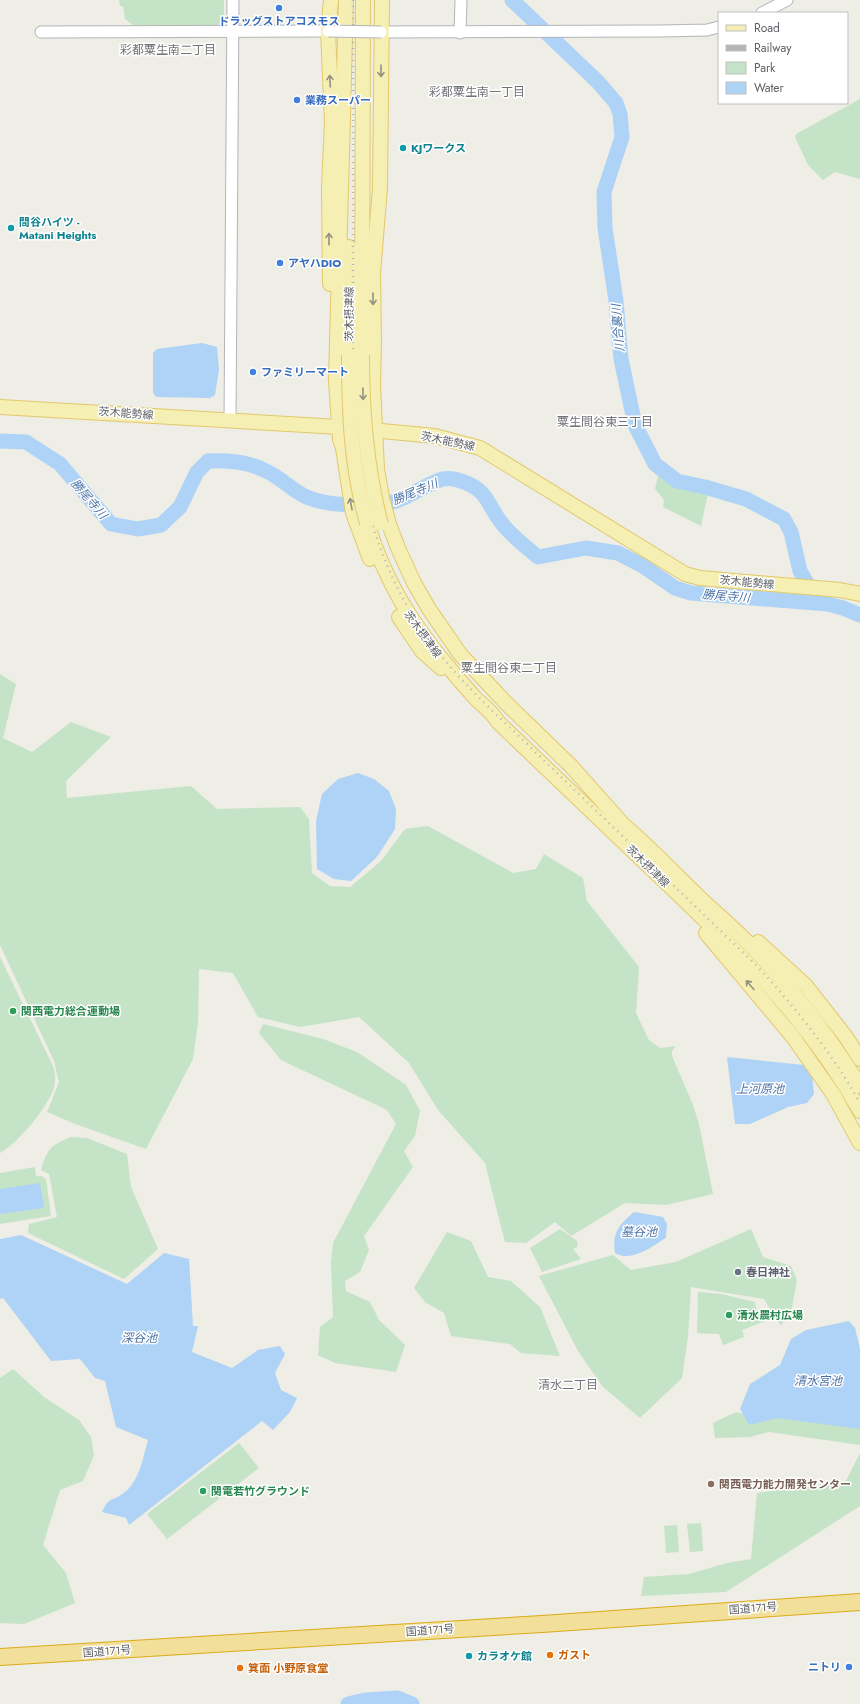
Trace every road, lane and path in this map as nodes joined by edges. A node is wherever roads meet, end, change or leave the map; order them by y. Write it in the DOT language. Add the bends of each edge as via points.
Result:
graph roads {
  1 [pos="234,0"];
  2 [pos="331,0"];
  3 [pos="346,0"];
  4 [pos="350,0"];
  5 [pos="364,0"];
  6 [pos="382,0"];
  7 [pos="461,0"];
  8 [pos="787,0"];
  9 [pos="764,12"];
  10 [pos="718,27"];
  11 [pos="328,31"];
  12 [pos="41,32"];
  13 [pos="233,32"];
  14 [pos="381,32"];
  15 [pos="460,33"];
  16 [pos="373,273"];
  17 [pos="336,334"];
  18 [pos="355,355"];
  19 [pos="0,406"];
  20 [pos="230,420"];
  21 [pos="339,427"];
  22 [pos="376,430"];
  23 [pos="373,524"];
  24 [pos="860,594"];
  25 [pos="436,665"];
  26 [pos="498,722"];
  27 [pos="571,766"];
  28 [pos="620,821"];
  29 [pos="785,965"];
  30 [pos="764,1002"];
  31 [pos="860,1059"];
  32 [pos="860,1072"];
  33 [pos="860,1086"];
  34 [pos="860,1111"];
  35 [pos="860,1117"];
  36 [pos="860,1143"];
  37 [pos="860,1602"];
  38 [pos="0,1657"];
  1 -- 13 [label="street"];
  2 -- 11 [label="main road"];
  3 -- 17 [label="main road"];
  4 -- 18 [label="main road, 茨木摂津線"];
  5 -- 16 [label="main road"];
  5 -- 18 [label="main road, 茨木摂津線"];
  6 -- 14 [label="main road"];
  7 -- 15 [label="street"];
  8 -- 9 [label="street"];
  10 -- 15 [label="street" via="707,30"];
  11 -- 13 [label="street"];
  11 -- 14 [label="street, bridge"];
  17 -- 11 [label="main road, one-way" via="332,314 330,270 332,135"];
  12 -- 13 [label="street"];
  13 -- 20 [label="street"];
  14 -- 15 [label="street"];
  14 -- 16 [label="main road, one-way" via="380,188"];
  16 -- 22 [label="main road, one-way" via="373,386"];
  17 -- 21 [label="main road"];
  18 -- 23 [label="main road, 茨木摂津線, bridge" via="371,485"];
  19 -- 20 [label="main road, 茨木能勢線"];
  20 -- 21 [label="main road, 茨木能勢線"];
  21 -- 22 [label="main road, 茨木能勢線"];
  23 -- 21 [label="main road, one-way" via="348,485"];
  22 -- 23 [label="main road" via="379,485"];
  22 -- 24 [label="main road, 茨木能勢線" via="435,436 480,448 685,574 700,578"];
  23 -- 25 [label="main road" via="378,576 390,602 422,651"];
  23 -- 26 [label="main road, 茨木摂津線" via="385,573 407,612 446,665"];
  23 -- 27 [label="main road" via="402,559 429,609 464,659"];
  23 -- 28 [label="main road, 茨木摂津線" via="424,617 467,673 502,712"];
  25 -- 26 [label="main road" via="491,719"];
  30 -- 25 [label="main road, one-way" via="710,936 488,722"];
  26 -- 34 [label="main road, 茨木摂津線" via="758,973 812,1038"];
  27 -- 28 [label="main road"];
  27 -- 29 [label="main road" via="627,815 744,930"];
  28 -- 33 [label="main road, 茨木摂津線" via="774,970 825,1034"];
  29 -- 31 [label="main road" via="806,986"];
  29 -- 32 [label="main road"];
  30 -- 35 [label="main road" via="768,998 772,999"];
  30 -- 36 [label="main road" via="820,1074"];
  37 -- 38 [label="highway, 国道171号"];
}
